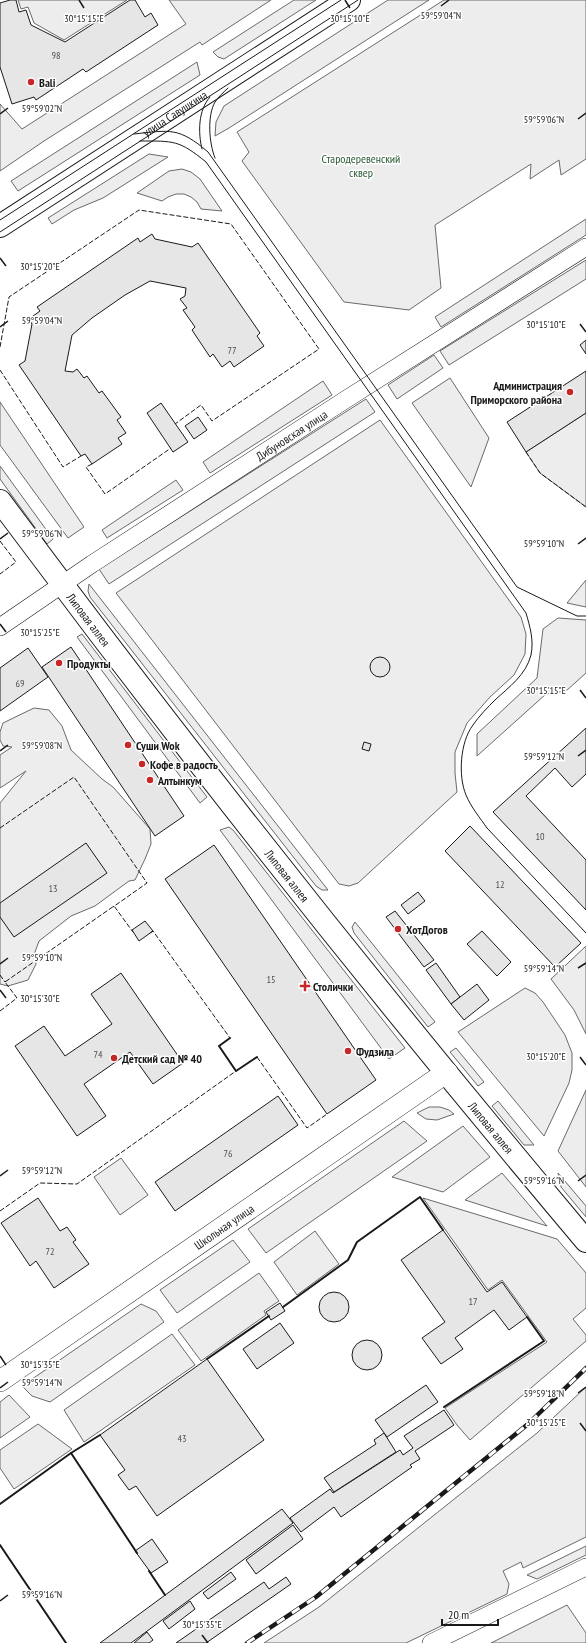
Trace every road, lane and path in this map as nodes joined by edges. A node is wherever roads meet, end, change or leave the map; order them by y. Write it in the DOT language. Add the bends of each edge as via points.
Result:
graph roads {
  1 [pos="349,0"];
  2 [pos="0,226"];
  3 [pos="586,247"];
  4 [pos="0,501"];
  5 [pos="62,585"];
  6 [pos="0,627"];
  7 [pos="447,1072"];
  8 [pos="586,1241"];
  9 [pos="0,1381"];
  10 [pos="586,1567"];
  11 [pos="431,1643"];
  1 -- 2 [label="main road, улица Савушкина"];
  3 -- 5 [label="street, Дибуновская улица" via="345,400"];
  4 -- 5 [label="main road, Липовая аллея"];
  5 -- 6 [label="street, Дибуновская улица"];
  5 -- 7 [label="main road, Липовая аллея" via="325,922"];
  7 -- 8 [label="main road, Липовая аллея"];
  7 -- 9 [label="street, Школьная улица"];
  10 -- 11 [label="street"];
}
